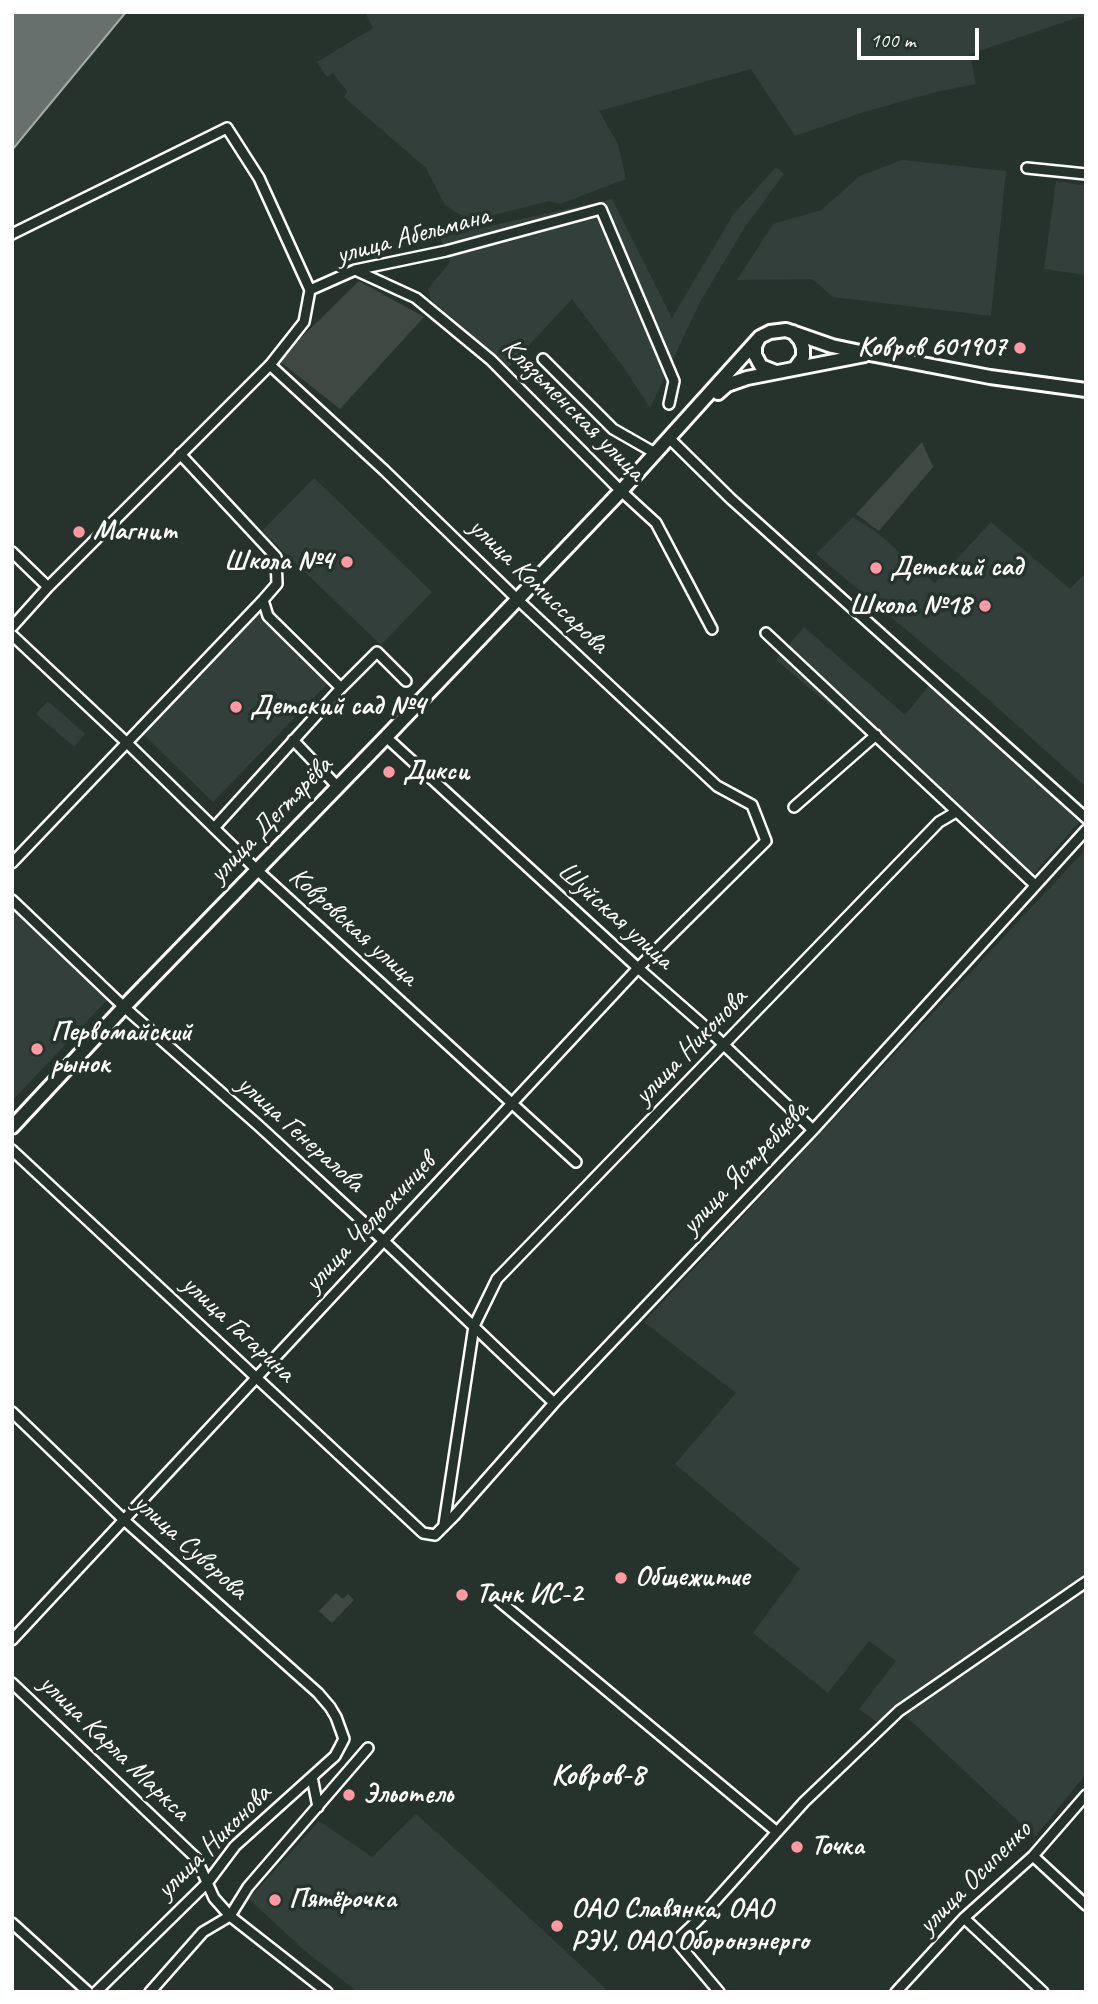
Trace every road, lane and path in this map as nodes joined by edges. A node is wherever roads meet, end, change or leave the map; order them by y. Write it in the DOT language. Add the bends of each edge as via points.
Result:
graph roads {
  1 [pos="1027,168"];
  2 [pos="1086,174"];
  3 [pos="12,234"];
  4 [pos="355,270"];
  5 [pos="310,290"];
  6 [pos="793,332"];
  7 [pos="760,337"];
  8 [pos="870,354"];
  9 [pos="543,359"];
  10 [pos="270,365"];
  11 [pos="795,368"];
  12 [pos="777,372"];
  13 [pos="1086,390"];
  14 [pos="668,404"];
  15 [pos="681,426"];
  16 [pos="669,438"];
  17 [pos="655,453"];
  18 [pos="180,454"];
  19 [pos="621,491"];
  20 [pos="12,552"];
  21 [pos="48,587"];
  22 [pos="517,599"];
  23 [pos="263,600"];
  24 [pos="12,627"];
  25 [pos="712,629"];
  26 [pos="766,633"];
  27 [pos="12,635"];
  28 [pos="406,681"];
  29 [pos="341,688"];
  30 [pos="876,735"];
  31 [pos="386,737"];
  32 [pos="293,740"];
  33 [pos="126,742"];
  34 [pos="338,787"];
  35 [pos="794,807"];
  36 [pos="956,812"];
  37 [pos="1086,818"];
  38 [pos="214,828"];
  39 [pos="1086,830"];
  40 [pos="766,841"];
  41 [pos="12,863"];
  42 [pos="257,870"];
  43 [pos="1035,886"];
  44 [pos="12,900"];
  45 [pos="638,968"];
  46 [pos="124,1007"];
  47 [pos="724,1045"];
  48 [pos="513,1103"];
  49 [pos="12,1127"];
  50 [pos="813,1130"];
  51 [pos="12,1150"];
  52 [pos="576,1162"];
  53 [pos="385,1242"];
  54 [pos="474,1326"];
  55 [pos="258,1378"];
  56 [pos="554,1403"];
  57 [pos="12,1412"];
  58 [pos="124,1520"];
  59 [pos="444,1525"];
  60 [pos="435,1535"];
  61 [pos="1086,1582"];
  62 [pos="498,1600"];
  63 [pos="12,1640"];
  64 [pos="12,1683"];
  65 [pos="337,1717"];
  66 [pos="368,1748"];
  67 [pos="312,1777"];
  68 [pos="1086,1795"];
  69 [pos="318,1807"];
  70 [pos="777,1832"];
  71 [pos="1033,1856"];
  72 [pos="208,1882"];
  73 [pos="1086,1905"];
  74 [pos="230,1916"];
  75 [pos="964,1918"];
  76 [pos="12,1923"];
  77 [pos="901,1990"];
  78 [pos="89,1992"];
  79 [pos="96,1992"];
  80 [pos="150,1992"];
  81 [pos="327,1992"];
  82 [pos="719,1992"];
  83 [pos="1043,1992"];
  1 -- 2 [label="street"];
  3 -- 5 [label="street" via="227,128 259,178"];
  4 -- 5 [label="street, улица Абельмана"];
  4 -- 14 [label="street, улица Абельмана" via="601,209 674,381"];
  4 -- 19 [label="street, Клязьменская улица" via="416,298 491,360"];
  5 -- 10 [label="street, улица Абельмана" via="304,322"];
  6 -- 7 [label="main road"];
  6 -- 8 [label="main road"];
  6 -- 11 [label="main road" via="803,348"];
  7 -- 12 [label="main road" via="755,355 761,366"];
  7 -- 15 [label="main road"];
  8 -- 11 [label="main road"];
  8 -- 13 [label="main road"];
  9 -- 17 [label="street" via="613,429"];
  10 -- 18 [label="street, улица Абельмана"];
  10 -- 22 [label="street, улица Комиссарова"];
  11 -- 12 [label="main road"];
  12 -- 15 [label="main road" via="727,385"];
  15 -- 16 [label="main road, улица Дегтярёва"];
  16 -- 17 [label="main road, улица Дегтярёва"];
  16 -- 37 [label="street"];
  17 -- 19 [label="main road, улица Дегтярёва"];
  18 -- 21 [label="street, улица Абельмана"];
  18 -- 23 [label="street" via="276,557 276,584"];
  19 -- 22 [label="main road, улица Дегтярёва"];
  19 -- 25 [label="street, Клязьменская улица" via="656,523"];
  20 -- 21 [label="street"];
  21 -- 24 [label="street, улица Абельмана"];
  22 -- 31 [label="main road, улица Дегтярёва"];
  22 -- 40 [label="street, улица Комиссарова" via="717,786 752,806"];
  23 -- 29 [label="street" via="268,616"];
  23 -- 33 [label="street"];
  26 -- 30 [label="street"];
  27 -- 33 [label="street, Ковровская улица"];
  28 -- 29 [label="street" via="377,652"];
  29 -- 32 [label="street"];
  30 -- 35 [label="street"];
  30 -- 36 [label="street"];
  31 -- 34 [label="main road, улица Дегтярёва"];
  31 -- 45 [label="street, Шуйская улица"];
  32 -- 34 [label="street"];
  32 -- 38 [label="street"];
  33 -- 38 [label="street, Ковровская улица"];
  33 -- 41 [label="street"];
  34 -- 42 [label="main road, улица Дегтярёва"];
  36 -- 43 [label="street"];
  36 -- 47 [label="street, улица Никонова" via="939,822"];
  38 -- 42 [label="street, Ковровская улица"];
  39 -- 43 [label="street, улица Ястребцева"];
  40 -- 45 [label="street, улица Челюскинцев"];
  42 -- 46 [label="main road, улица Дегтярёва"];
  42 -- 48 [label="street, Ковровская улица"];
  43 -- 50 [label="street, улица Ястребцева"];
  44 -- 46 [label="street, улица Генералова"];
  45 -- 47 [label="street, Шуйская улица"];
  45 -- 48 [label="street, улица Челюскинцев"];
  46 -- 49 [label="main road, улица Дегтярёва"];
  46 -- 53 [label="street, улица Генералова"];
  47 -- 50 [label="street, Шуйская улица"];
  47 -- 54 [label="street, улица Никонова" via="498,1279"];
  48 -- 52 [label="street, Ковровская улица"];
  48 -- 53 [label="street, улица Челюскинцев"];
  50 -- 56 [label="street, улица Ястребцева"];
  51 -- 55 [label="street, улица Гагарина"];
  53 -- 54 [label="street, улица Генералова"];
  53 -- 55 [label="street, улица Челюскинцев"];
  54 -- 56 [label="street, улица Генералова"];
  54 -- 59 [label="street, улица Никонова"];
  55 -- 58 [label="street, улица Челюскинцев"];
  55 -- 60 [label="street, улица Гагарина" via="423,1533"];
  56 -- 59 [label="street, улица Ястребцева"];
  57 -- 58 [label="street, улица Суворова"];
  58 -- 63 [label="street, улица Челюскинцев"];
  58 -- 65 [label="street, улица Суворова" via="292,1669"];
  59 -- 60 [label="street, улица Ястребцева"];
  61 -- 70 [label="street" via="899,1711"];
  62 -- 70 [label="street"];
  64 -- 72 [label="street, улица Карла Маркса" via="196,1858"];
  65 -- 67 [label="street, улица Никонова" via="344,1739 335,1756"];
  66 -- 69 [label="street"];
  67 -- 69 [label="street"];
  67 -- 72 [label="street, улица Никонова" via="235,1846"];
  68 -- 71 [label="street, улица Осипенко"];
  69 -- 74 [label="street" via="248,1887"];
  70 -- 82 [label="street" via="676,1941"];
  71 -- 73 [label="street"];
  71 -- 75 [label="street, улица Осипенко"];
  72 -- 74 [label="street, улица Карла Маркса" via="214,1898"];
  72 -- 79 [label="street, улица Никонова"];
  74 -- 80 [label="street" via="203,1932"];
  74 -- 81 [label="street, улица Карла Маркса"];
  75 -- 77 [label="street, улица Осипенко"];
  75 -- 83 [label="street"];
  76 -- 78 [label="street"];
}
